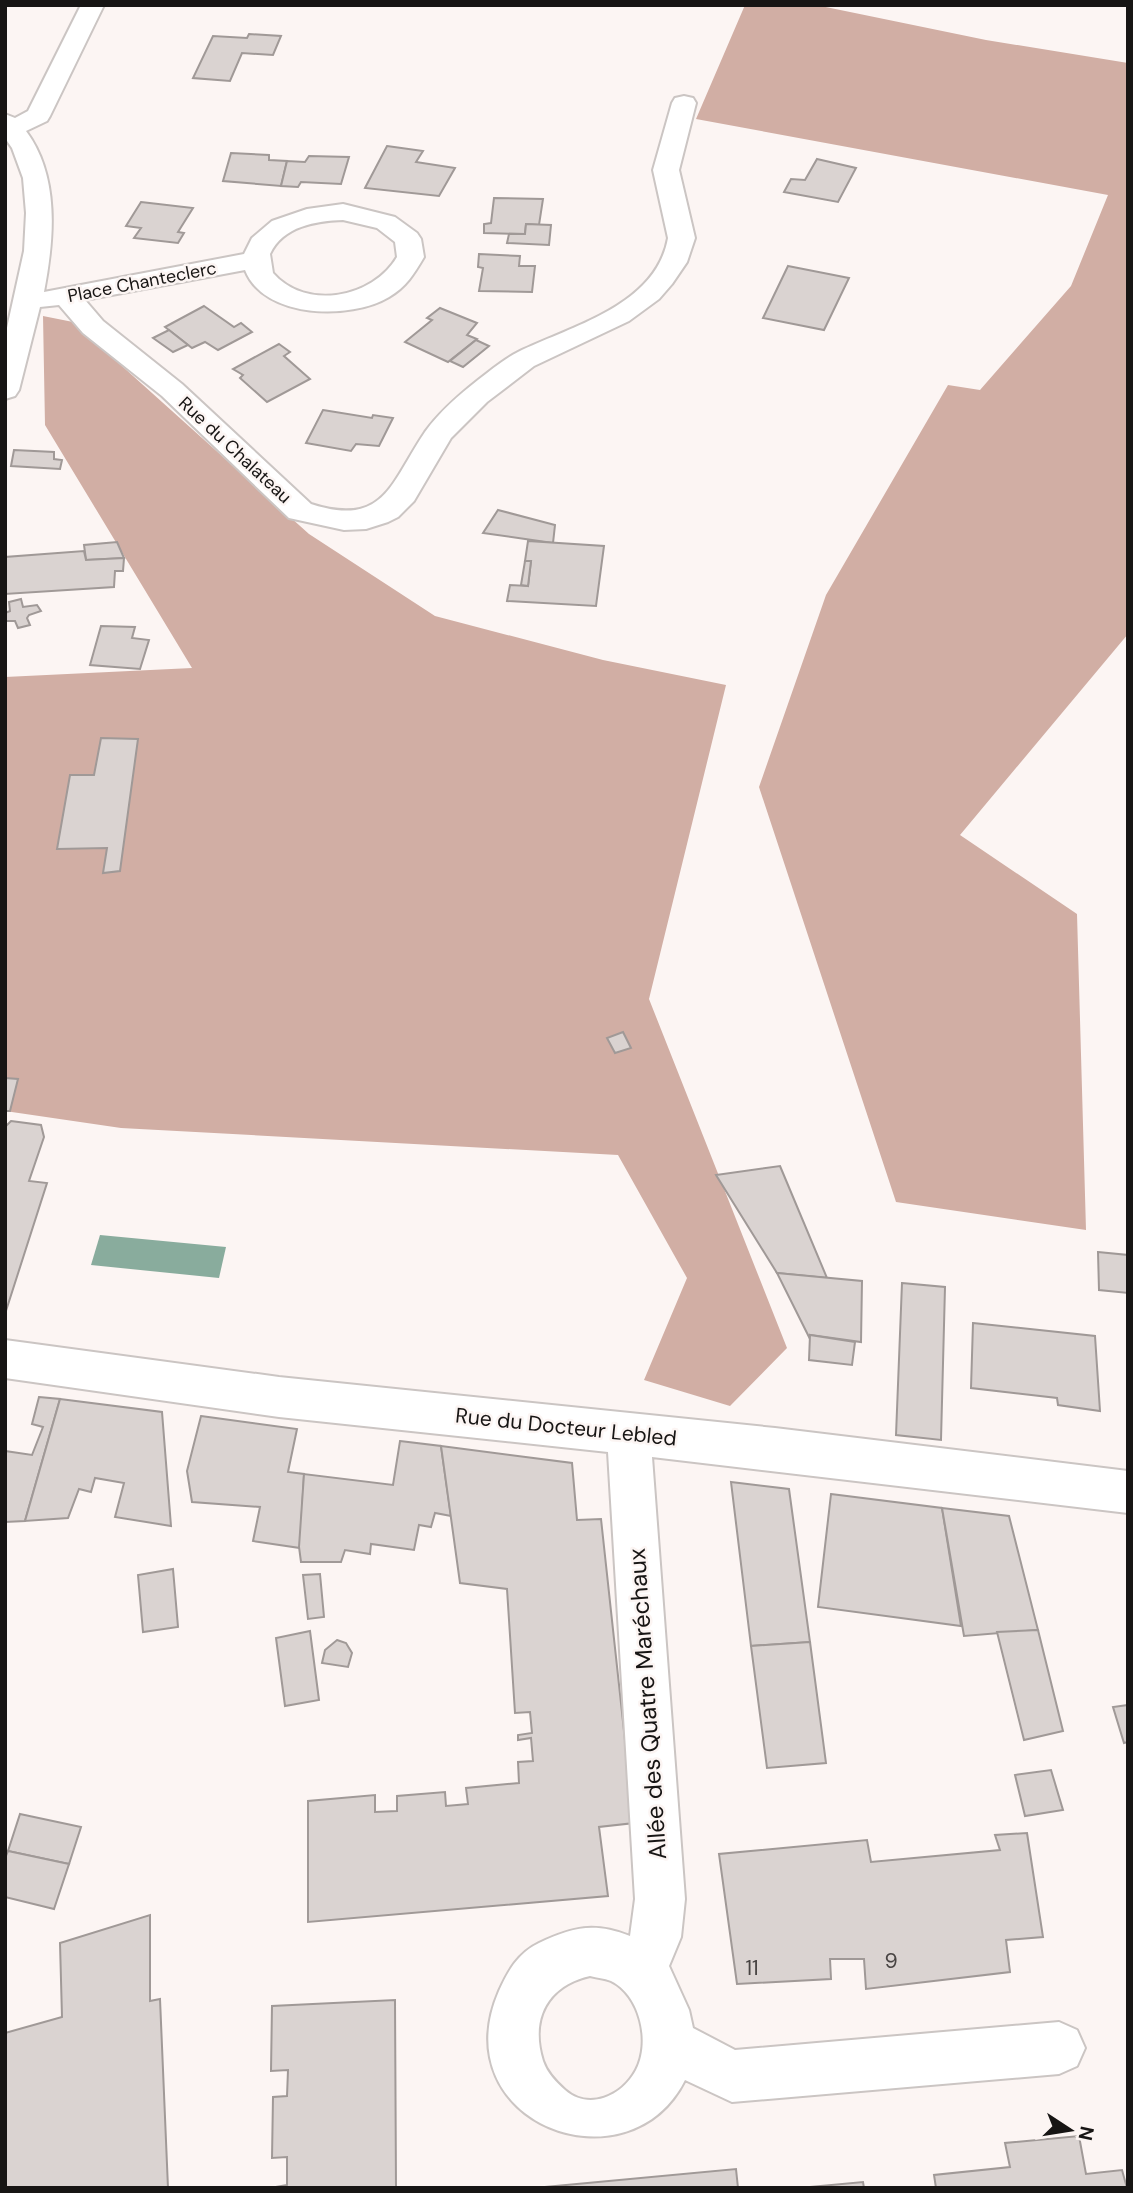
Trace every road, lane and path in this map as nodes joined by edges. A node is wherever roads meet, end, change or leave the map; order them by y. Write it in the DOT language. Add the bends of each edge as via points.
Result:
graph roads {
  1 [pos="93,5"];
  2 [pos="684,103"];
  3 [pos="9,125"];
  4 [pos="255,260"];
  5 [pos="67,297"];
  6 [pos="28,300"];
  7 [pos="5,390"];
  8 [pos="5,1359"];
  9 [pos="629,1434"];
  10 [pos="1128,1492"];
  11 [pos="640,1971"];
  12 [pos="668,2043"];
  13 [pos="1059,2048"];
  1 -- 3 [label="street" via="38,116"];
  2 -- 5 [label="street, Rue du Chalateau" via="665,169 679,209 681,234 676,260 656,289 621,316 520,362 492,384 441,430 400,498 386,511 365,518 325,520 300,510 172,390 93,327"];
  3 -- 6 [label="street" via="30,158 37,183 39,216"];
  4 -- 4 [label="street" via="260,245 273,231 317,214 367,215 404,234 411,248 411,263 401,278 363,299 338,303 288,297 258,274"];
  4 -- 5 [label="street, Place Chanteclerc"];
  5 -- 6 [label="street, Place Chanteclerc"];
  6 -- 7 [label="street"];
  8 -- 9 [label="street, Rue du Docteur Lebled" via="279,1397"];
  9 -- 10 [label="street, Rue du Docteur Lebled"];
  9 -- 11 [label="street, Allée des Quatre Maréchaux" via="660,1899 656,1937"];
  11 -- 12 [label="street" via="656,1991 666,2016"];
  11 -- 12 [label="street" via="616,1956 590,1951 565,1956 541,1971 524,1994 515,2022 513,2052 523,2082 540,2106 561,2121 586,2127 610,2125 633,2113 652,2095 664,2071"];
  12 -- 13 [label="street" via="733,2076"];
}
